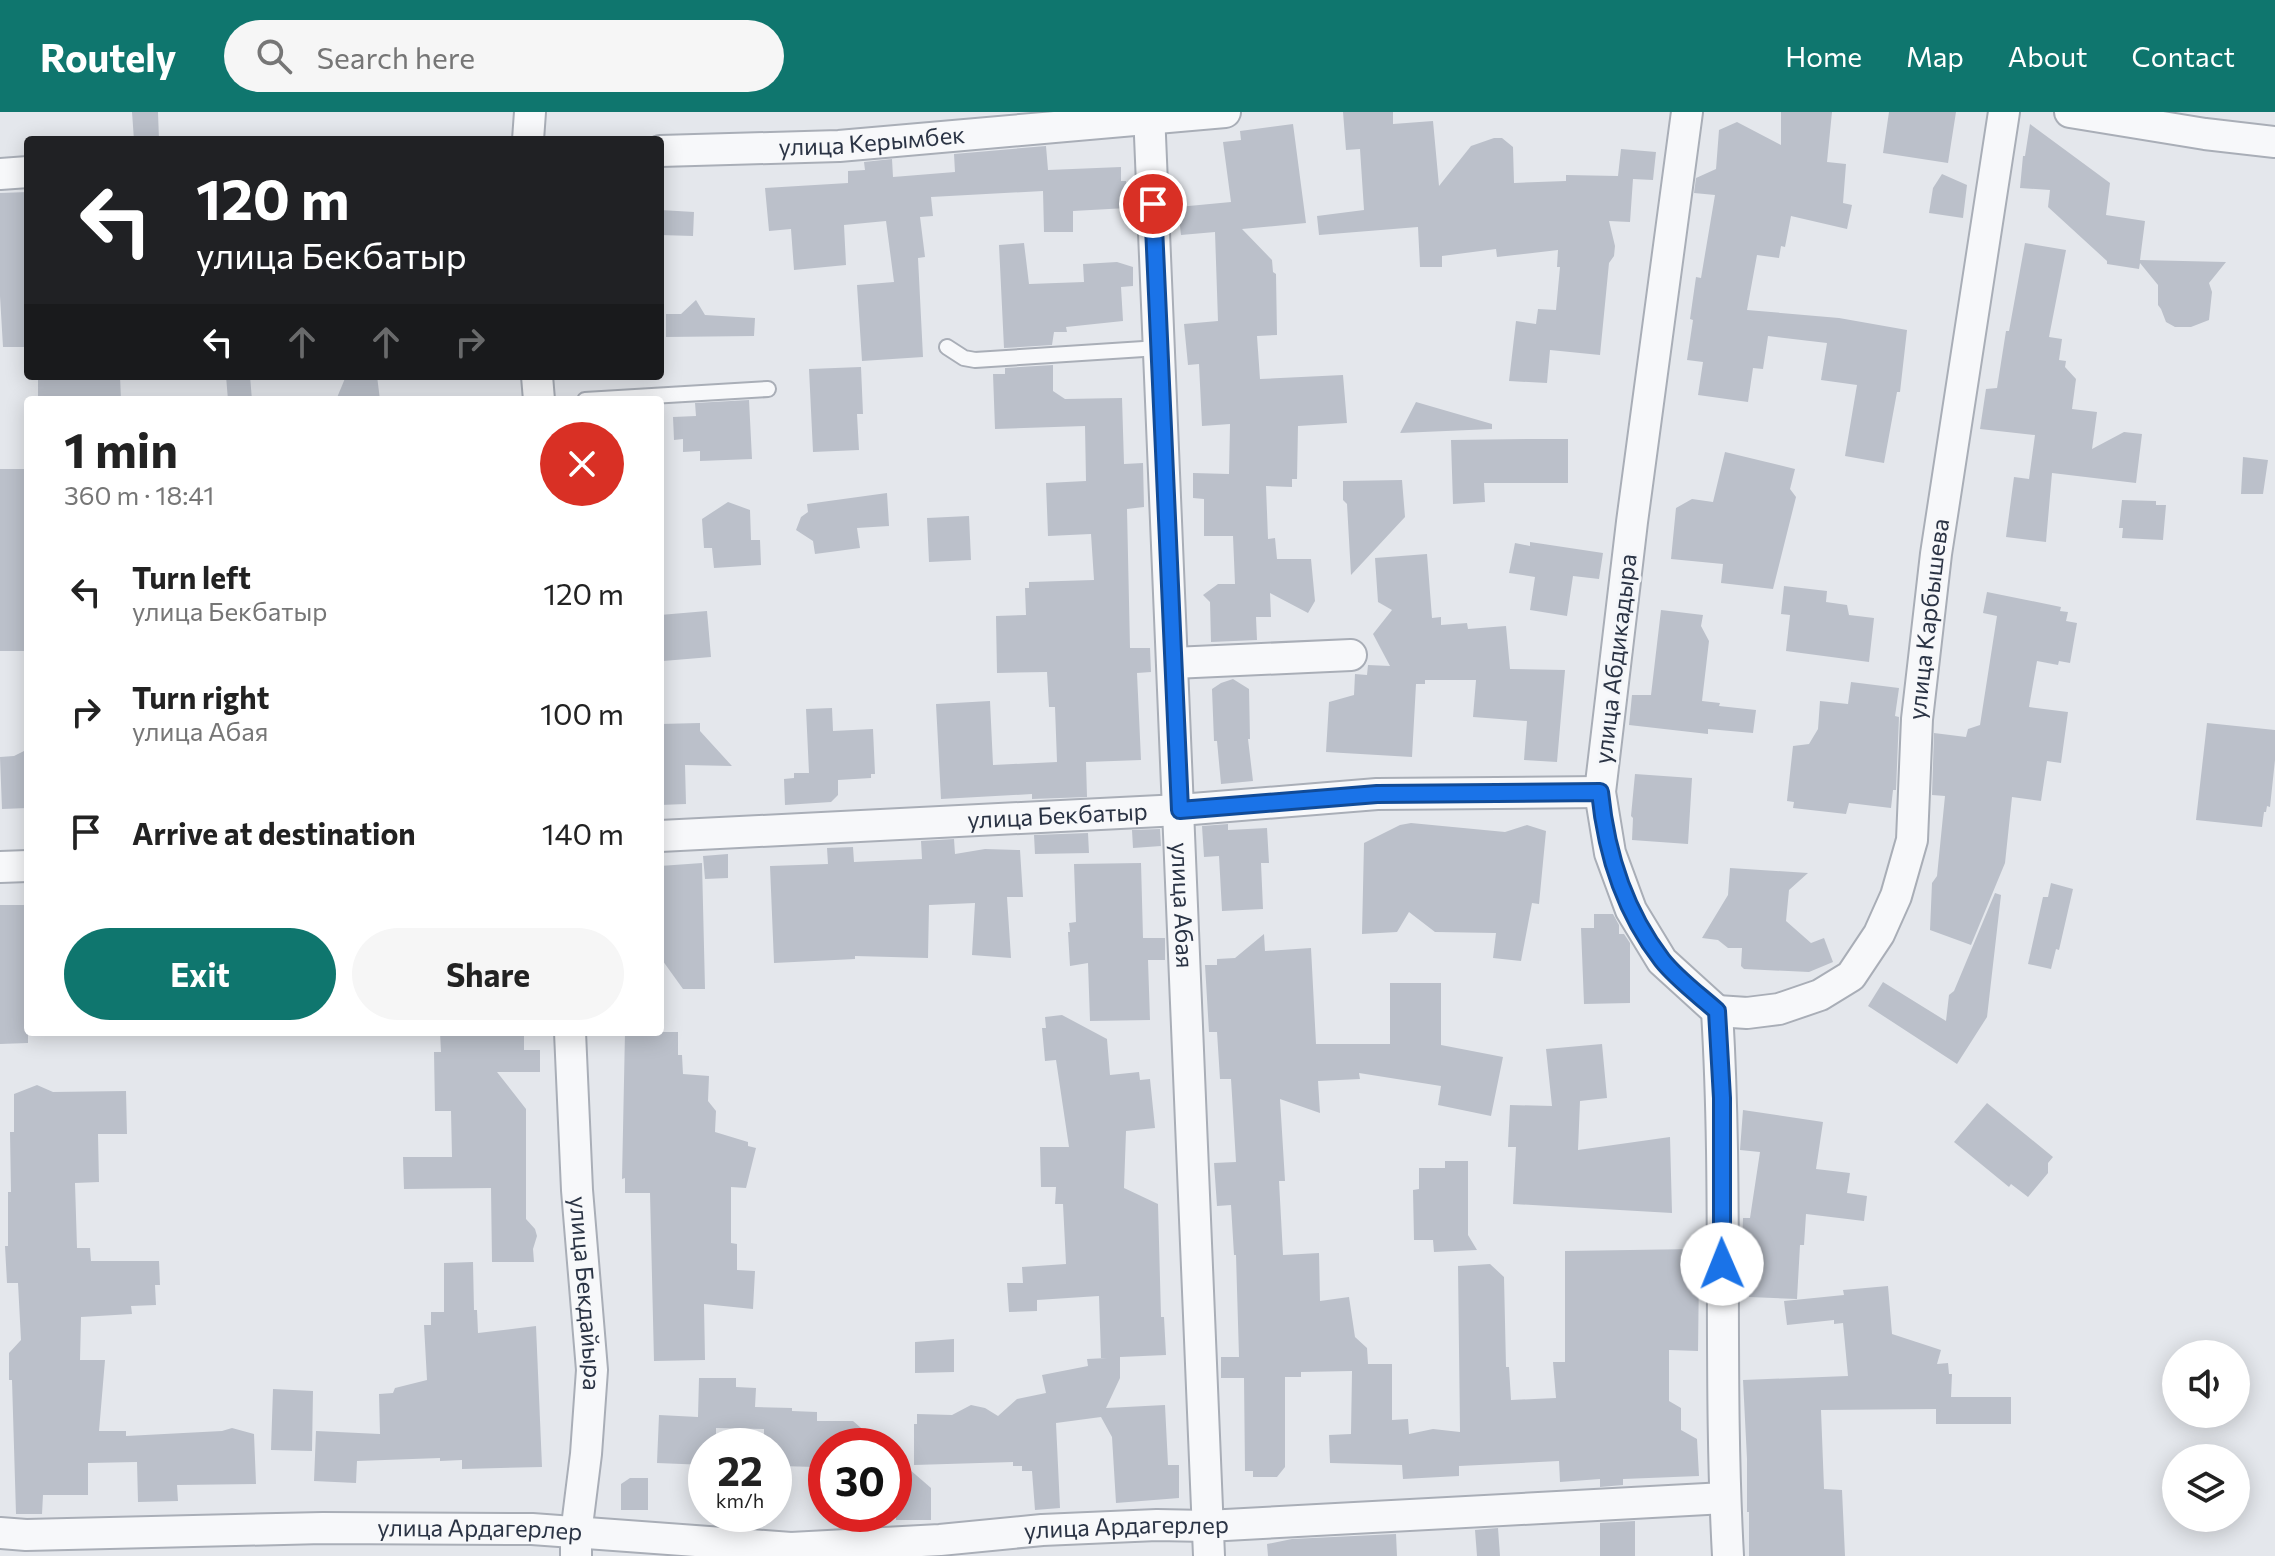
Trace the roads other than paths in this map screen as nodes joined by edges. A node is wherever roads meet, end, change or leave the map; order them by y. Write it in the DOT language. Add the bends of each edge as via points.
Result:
graph roads {
  1 [pos="530,112"];
  2 [pos="1225,112"];
  3 [pos="1687,112"];
  4 [pos="2004,112"];
  5 [pos="2070,112"];
  6 [pos="1149,115"];
  7 [pos="528,136"];
  8 [pos="2275,142"];
  9 [pos="664,151"];
  10 [pos="24,172"];
  11 [pos="0,174"];
  12 [pos="947,347"];
  13 [pos="1159,348"];
  14 [pos="768,389"];
  15 [pos="652,396"];
  16 [pos="1351,655"];
  17 [pos="1173,663"];
  18 [pos="1600,792"];
  19 [pos="1180,810"];
  20 [pos="664,836"];
  21 [pos="24,866"];
  22 [pos="0,867"];
  23 [pos="1717,1011"];
  24 [pos="570,1036"];
  25 [pos="1725,1498"];
  26 [pos="1207,1526"];
  27 [pos="0,1533"];
  28 [pos="576,1545"];
  29 [pos="1209,1556"];
  30 [pos="1728,1556"];
  1 -- 7 [label="street"];
  2 -- 6 [label="street, улица Керымбек"];
  3 -- 18 [label="street, улица Абдикадыра"];
  4 -- 23 [label="street, улица Карбышева" via="1936,554 1917,719 1912,840 1896,896 1851,976 1820,995 1779,1009"];
  5 -- 8 [label="street"];
  6 -- 9 [label="street, улица Керымбек" via="839,146"];
  6 -- 13 [label="street, улица Абая"];
  10 -- 11 [label="street"];
  12 -- 13 [label="lane" via="975,360"];
  13 -- 17 [label="street, улица Абая"];
  14 -- 15 [label="lane"];
  16 -- 17 [label="street"];
  17 -- 19 [label="street, улица Абая"];
  18 -- 19 [label="street, улица Бекбатыр" via="1377,794"];
  18 -- 23 [label="street, улица Абдикадыра" via="1610,853 1631,910 1662,961"];
  19 -- 20 [label="street, улица Бекбатыр"];
  19 -- 26 [label="street, улица Абая"];
  21 -- 22 [label="street"];
  23 -- 25 [label="street"];
  24 -- 28 [label="street, улица Бекдайыра" via="592,1370"];
  25 -- 26 [label="street, улица Ардагерлер"];
  25 -- 30 [label="street"];
  26 -- 28 [label="street, улица Ардагерлер" via="791,1548"];
  26 -- 29 [label="street, улица Абая"];
  27 -- 28 [label="street, улица Ардагерлер" via="532,1529"];
}
